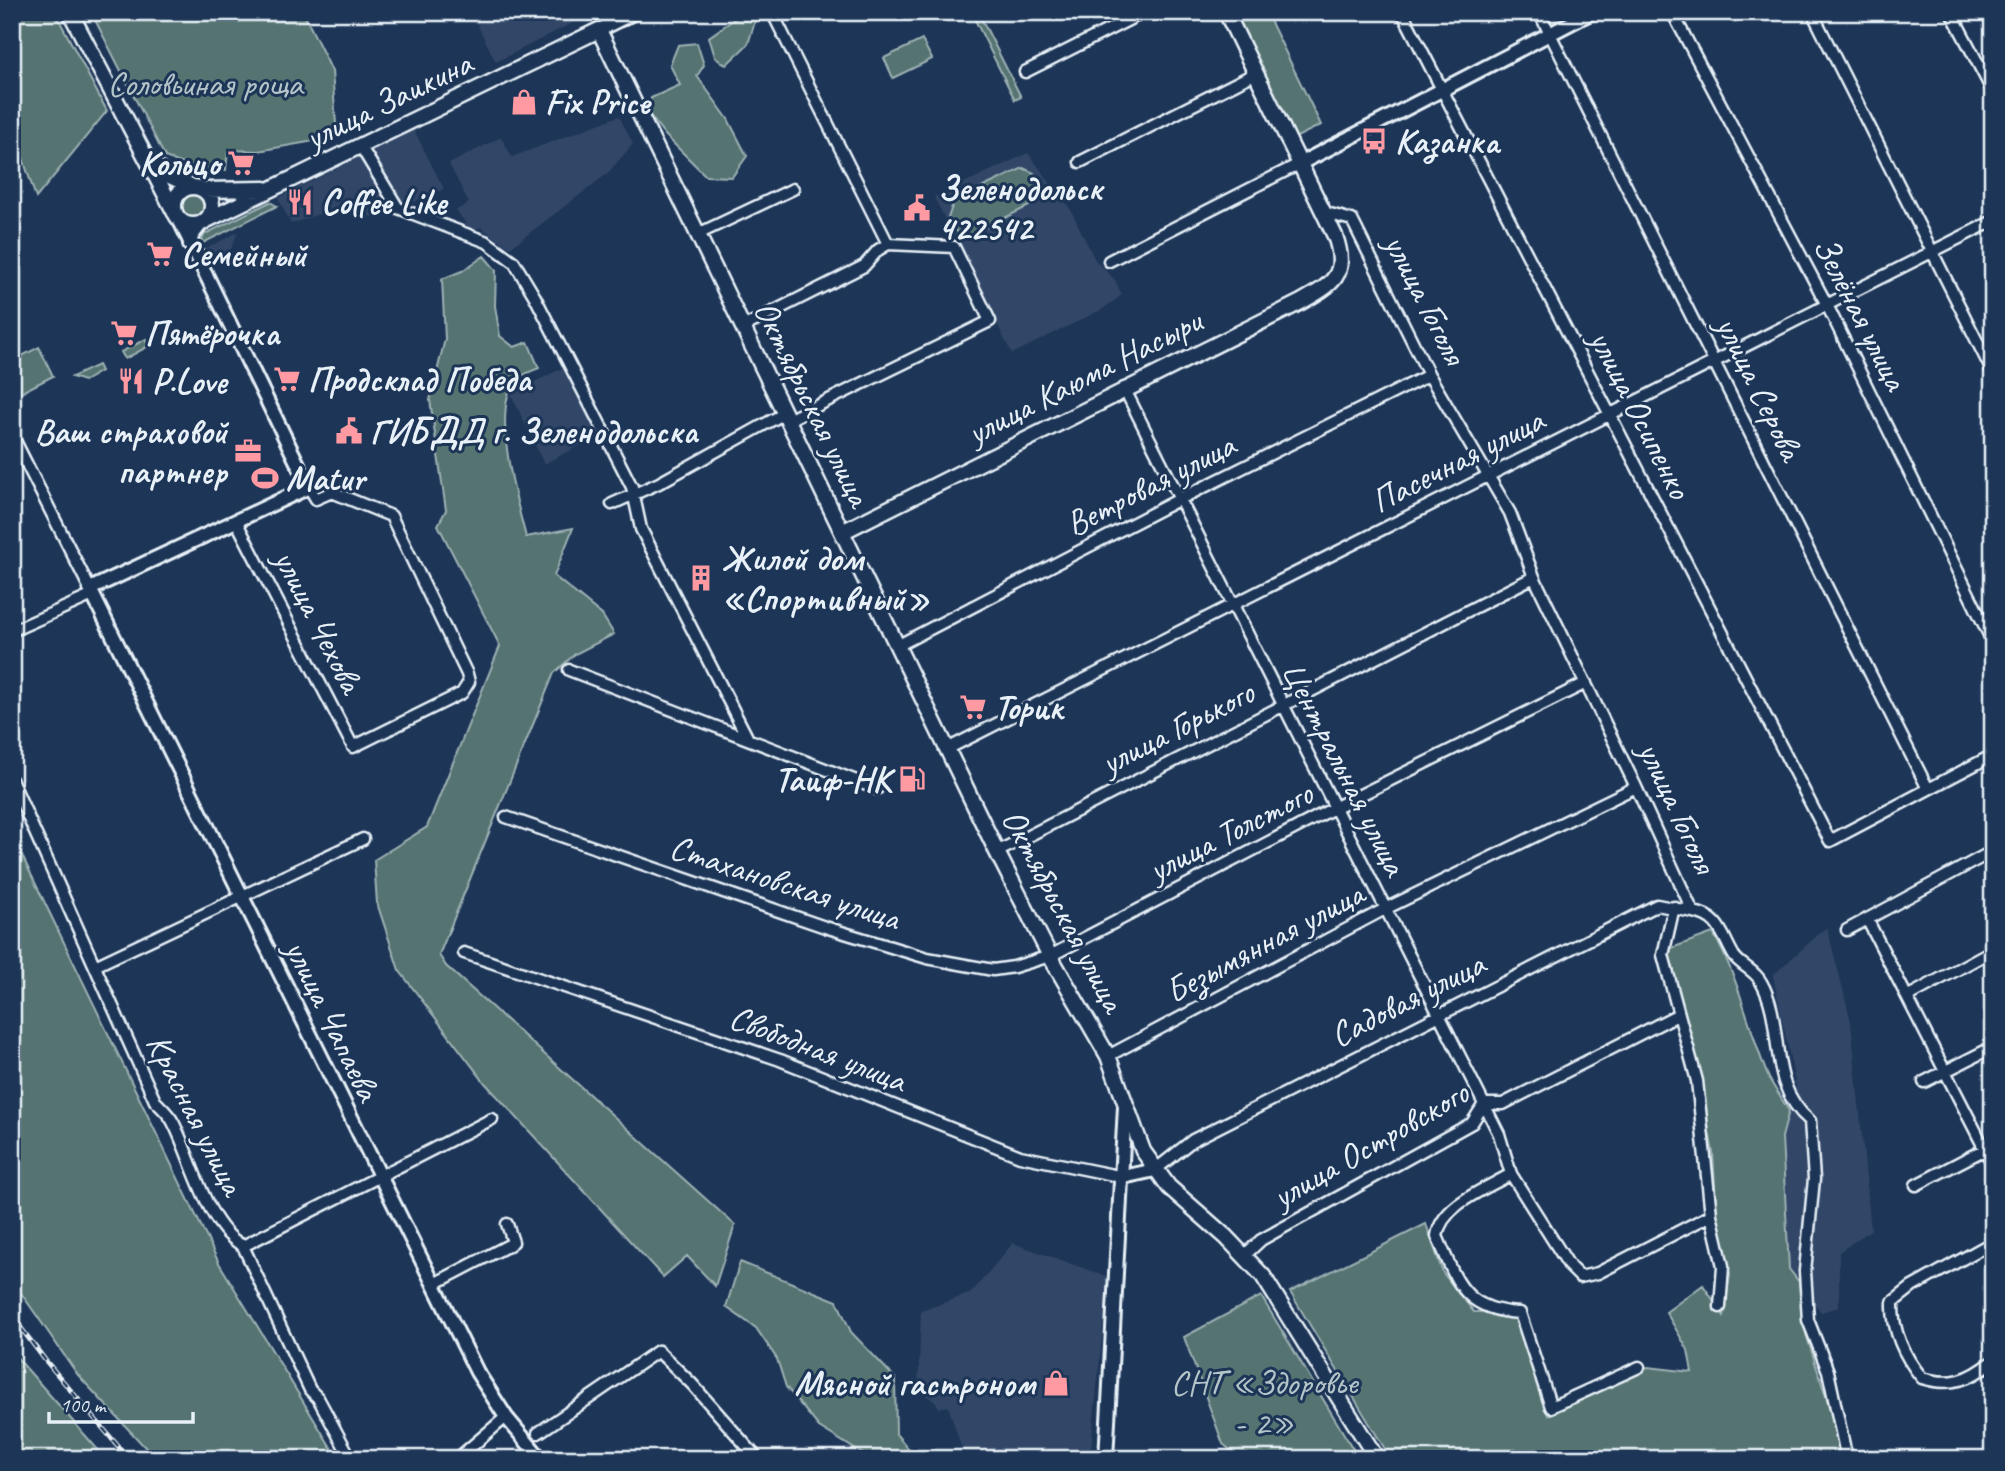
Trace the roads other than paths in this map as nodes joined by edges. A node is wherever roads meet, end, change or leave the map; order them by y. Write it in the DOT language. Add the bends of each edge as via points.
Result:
graph roads {
  1 [pos="70,12"];
  2 [pos="635,12"];
  3 [pos="772,12"];
  4 [pos="1144,12"];
  5 [pos="1226,12"];
  6 [pos="1402,12"];
  7 [pos="1539,12"];
  8 [pos="1592,12"];
  9 [pos="1672,12"];
  10 [pos="1812,12"];
  11 [pos="1951,12"];
  12 [pos="599,30"];
  13 [pos="1550,33"];
  14 [pos="1025,72"];
  15 [pos="1256,72"];
  16 [pos="1441,90"];
  17 [pos="1993,92"];
  18 [pos="361,147"];
  19 [pos="144,156"];
  20 [pos="1080,162"];
  21 [pos="1301,163"];
  22 [pos="273,188"];
  23 [pos="198,189"];
  24 [pos="793,189"];
  25 [pos="1323,212"];
  26 [pos="177,216"];
  27 [pos="1993,221"];
  28 [pos="203,222"];
  29 [pos="698,234"];
  30 [pos="888,244"];
  31 [pos="190,245"];
  32 [pos="1931,253"];
  33 [pos="1109,261"];
  34 [pos="1341,264"];
  35 [pos="1827,305"];
  36 [pos="743,327"];
  37 [pos="1716,361"];
  38 [pos="1993,373"];
  39 [pos="1429,375"];
  40 [pos="1124,388"];
  41 [pos="1610,415"];
  42 [pos="786,417"];
  43 [pos="12,435"];
  44 [pos="1489,476"];
  45 [pos="309,486"];
  46 [pos="634,494"];
  47 [pos="1178,500"];
  48 [pos="612,504"];
  49 [pos="236,522"];
  50 [pos="842,532"];
  51 [pos="1534,578"];
  52 [pos="91,592"];
  53 [pos="1232,606"];
  54 [pos="12,631"];
  55 [pos="1993,643"];
  56 [pos="897,646"];
  57 [pos="569,670"];
  58 [pos="1586,683"];
  59 [pos="1282,704"];
  60 [pos="748,739"];
  61 [pos="947,749"];
  62 [pos="1993,755"];
  63 [pos="12,781"];
  64 [pos="1636,787"];
  65 [pos="877,789"];
  66 [pos="1928,789"];
  67 [pos="1334,808"];
  68 [pos="506,817"];
  69 [pos="363,839"];
  70 [pos="1993,851"];
  71 [pos="997,852"];
  72 [pos="240,896"];
  73 [pos="1674,907"];
  74 [pos="1385,909"];
  75 [pos="1693,912"];
  76 [pos="1867,919"];
  77 [pos="1847,930"];
  78 [pos="1993,950"];
  79 [pos="464,953"];
  80 [pos="1050,956"];
  81 [pos="97,965"];
  82 [pos="1907,997"];
  83 [pos="1438,1013"];
  84 [pos="1677,1015"];
  85 [pos="1993,1047"];
  86 [pos="1108,1056"];
  87 [pos="1946,1073"];
  88 [pos="1924,1082"];
  89 [pos="1125,1101"];
  90 [pos="1484,1104"];
  91 [pos="492,1119"];
  92 [pos="1989,1147"];
  93 [pos="1993,1165"];
  94 [pos="1155,1170"];
  95 [pos="1511,1174"];
  96 [pos="379,1175"];
  97 [pos="1123,1177"];
  98 [pos="1916,1185"];
  99 [pos="1711,1215"];
  100 [pos="507,1224"];
  101 [pos="1993,1242"];
  102 [pos="243,1246"];
  103 [pos="1245,1255"];
  104 [pos="434,1284"];
  105 [pos="1720,1307"];
  106 [pos="1993,1362"];
  107 [pos="1639,1367"];
  108 [pos="506,1418"];
  109 [pos="537,1433"];
  110 [pos="351,1459"];
  111 [pos="457,1459"];
  112 [pos="541,1459"];
  113 [pos="758,1459"];
  114 [pos="1105,1459"];
  115 [pos="1377,1459"];
  116 [pos="1847,1459"];
  1 -- 19 [label="main road"];
  2 -- 12 [label="street, улица Заикина"];
  3 -- 30 [label="street"];
  4 -- 14 [label="street"];
  5 -- 15 [label="main road, улица Гоголя"];
  6 -- 16 [label="street, улица Осипенко"];
  7 -- 13 [label="street, улица Серова"];
  8 -- 13 [label="street"];
  9 -- 35 [label="street, Зелёная улица"];
  10 -- 32 [label="street"];
  11 -- 17 [label="street"];
  12 -- 18 [label="main road, улица Заикина"];
  12 -- 29 [label="main road, Октябрьская улица"];
  13 -- 16 [label="street"];
  13 -- 37 [label="street, улица Серова"];
  15 -- 20 [label="street"];
  15 -- 21 [label="main road, улица Гоголя"];
  16 -- 21 [label="street"];
  16 -- 41 [label="street, улица Осипенко"];
  18 -- 22 [label="main road, улица Заикина"];
  18 -- 46 [label="street" via="398,208 487,242 514,262"];
  19 -- 23 [label="main road" via="163,173"];
  19 -- 26 [label="main road"];
  21 -- 25 [label="main road, улица Гоголя"];
  21 -- 33 [label="street"];
  22 -- 23 [label="main road"];
  22 -- 28 [label="main road, улица Заикина"];
  23 -- 26 [label="main road" via="177,195"];
  23 -- 28 [label="main road" via="212,205"];
  24 -- 29 [label="street"];
  25 -- 34 [label="main road, улица Гоголя" via="1338,244"];
  25 -- 39 [label="street, улица Гоголя" via="1352,219"];
  26 -- 28 [label="main road" via="189,225"];
  26 -- 31 [label="street"];
  27 -- 32 [label="street, Пасечная улица"];
  28 -- 31 [label="street"];
  29 -- 36 [label="main road, Октябрьская улица"];
  30 -- 36 [label="street" via="864,267"];
  30 -- 42 [label="street" via="954,247 990,321"];
  31 -- 45 [label="street"];
  32 -- 35 [label="street, Пасечная улица"];
  32 -- 38 [label="street"];
  34 -- 40 [label="main road, улица Каюма Насыри" via="1325,289"];
  35 -- 37 [label="street, Пасечная улица"];
  35 -- 55 [label="street, Зелёная улица"];
  36 -- 42 [label="main road, Октябрьская улица"];
  37 -- 41 [label="street, Пасечная улица"];
  37 -- 66 [label="street, улица Серова"];
  39 -- 44 [label="street, улица Гоголя"];
  39 -- 47 [label="street, Ветровая улица"];
  40 -- 47 [label="street, Центральная улица"];
  40 -- 50 [label="main road, улица Каюма Насыри"];
  41 -- 44 [label="street, Пасечная улица"];
  41 -- 66 [label="street, улица Осипенко" via="1830,841"];
  42 -- 46 [label="street"];
  42 -- 50 [label="main road, Октябрьская улица"];
  43 -- 52 [label="street"];
  44 -- 51 [label="street, улица Гоголя" via="1510,513"];
  44 -- 53 [label="street, Пасечная улица"];
  45 -- 49 [label="street"];
  45 -- 49 [label="street, улица Чехова" via="316,499 332,492 391,516 467,674 462,693 353,747"];
  46 -- 48 [label="street"];
  46 -- 60 [label="street" via="641,529"];
  47 -- 53 [label="street, Центральная улица"];
  47 -- 56 [label="street, Ветровая улица"];
  49 -- 52 [label="street"];
  50 -- 56 [label="main road, Октябрьская улица"];
  51 -- 58 [label="street, улица Гоголя"];
  51 -- 59 [label="street, улица Горького"];
  52 -- 54 [label="street"];
  52 -- 72 [label="street, улица Чапаева"];
  53 -- 59 [label="street, Центральная улица"];
  53 -- 61 [label="street, Пасечная улица"];
  56 -- 61 [label="main road, Октябрьская улица"];
  57 -- 60 [label="street"];
  58 -- 64 [label="street, улица Гоголя"];
  58 -- 67 [label="street, улица Толстого"];
  59 -- 67 [label="street, Центральная улица"];
  59 -- 71 [label="street, улица Горького"];
  60 -- 65 [label="street"];
  61 -- 71 [label="main road, Октябрьская улица"];
  62 -- 66 [label="street"];
  63 -- 81 [label="street, Красная улица"];
  64 -- 74 [label="street, Безымянная улица"];
  64 -- 75 [label="street, улица Гоголя"];
  67 -- 74 [label="street, Центральная улица"];
  67 -- 80 [label="street, улица Толстого"];
  68 -- 80 [label="street, Стахановская улица" via="927,958 993,970"];
  69 -- 72 [label="street"];
  70 -- 76 [label="street"];
  71 -- 80 [label="main road, Октябрьская улица"];
  72 -- 81 [label="street"];
  72 -- 96 [label="street, улица Чапаева"];
  73 -- 75 [label="street, Садовая улица"];
  73 -- 83 [label="street, Садовая улица" via="1657,905"];
  73 -- 84 [label="street" via="1663,955"];
  74 -- 83 [label="street, Центральная улица"];
  74 -- 86 [label="street, Безымянная улица"];
  75 -- 116 [label="street, улица Гоголя" via="1718,922 1736,959 1762,982 1777,1035 1776,1058 1796,1109 1810,1121 1814,1180 1805,1271 1808,1320 1828,1371"];
  76 -- 77 [label="street"];
  76 -- 82 [label="street"];
  78 -- 82 [label="street"];
  79 -- 97 [label="street, Свободная улица" via="780,1060 1020,1156"];
  80 -- 86 [label="main road, Октябрьская улица"];
  81 -- 102 [label="street, Красная улица" via="155,1101 172,1120 224,1230"];
  82 -- 87 [label="street"];
  83 -- 90 [label="street, Центральная улица"];
  83 -- 94 [label="street, Садовая улица" via="1193,1140"];
  84 -- 90 [label="street, улица Островского" via="1503,1104"];
  84 -- 99 [label="street" via="1697,1081"];
  85 -- 87 [label="street"];
  86 -- 89 [label="main road, Октябрьская улица"];
  87 -- 88 [label="street"];
  87 -- 92 [label="street"];
  89 -- 94 [label="main road, Октябрьская улица"];
  89 -- 97 [label="street, Октябрьская улица"];
  90 -- 95 [label="street, Центральная улица"];
  90 -- 103 [label="street, улица Островского" via="1472,1123 1261,1240"];
  91 -- 96 [label="street"];
  92 -- 93 [label="street"];
  92 -- 98 [label="street"];
  94 -- 97 [label="street, Свободная улица"];
  94 -- 103 [label="main road, Октябрьская улица"];
  95 -- 99 [label="street, Центральная улица" via="1580,1277 1620,1264"];
  95 -- 107 [label="street" via="1457,1206 1438,1227 1437,1236 1461,1290 1484,1307 1520,1313 1551,1406"];
  96 -- 102 [label="street"];
  96 -- 104 [label="street, улица Чапаева"];
  97 -- 114 [label="street, Октябрьская улица"];
  99 -- 105 [label="street" via="1723,1266"];
  100 -- 104 [label="street" via="513,1242"];
  101 -- 106 [label="street" via="1912,1287 1893,1302 1893,1316 1899,1340 1922,1378 1937,1383 1966,1380"];
  102 -- 110 [label="street, Красная улица" via="310,1390"];
  103 -- 115 [label="main road, Октябрьская улица" via="1279,1299"];
  104 -- 108 [label="street, улица Чапаева" via="477,1372"];
  108 -- 111 [label="street"];
  108 -- 112 [label="street, улица Чапаева"];
  109 -- 113 [label="street" via="658,1352"];
}
